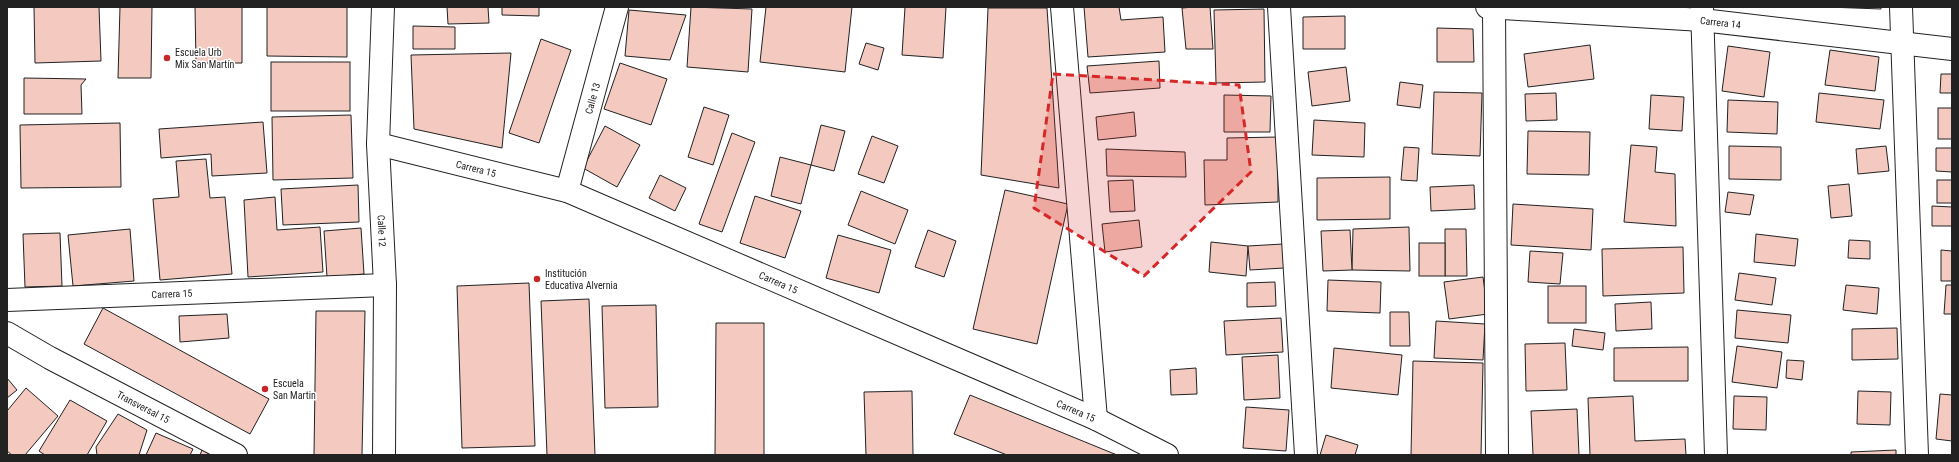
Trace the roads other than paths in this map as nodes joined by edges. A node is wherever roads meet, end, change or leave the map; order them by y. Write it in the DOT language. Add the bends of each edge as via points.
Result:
graph roads {
  1 [pos="383,7"];
  2 [pos="617,7"];
  3 [pos="1062,7"];
  4 [pos="1279,7"];
  5 [pos="1492,7"];
  6 [pos="1901,7"];
  7 [pos="1702,14"];
  8 [pos="1903,44"];
  9 [pos="1952,49"];
  10 [pos="378,144"];
  11 [pos="567,191"];
  12 [pos="385,285"];
  13 [pos="7,300"];
  14 [pos="7,333"];
  15 [pos="1096,419"];
  16 [pos="236,455"];
  17 [pos="384,455"];
  18 [pos="1167,455"];
  19 [pos="1306,455"];
  20 [pos="1497,455"];
  21 [pos="1716,455"];
  22 [pos="1917,455"];
  1 -- 10 [label="street, Calle 12"];
  2 -- 11 [label="street, Calle 13"];
  3 -- 15 [label="street"];
  4 -- 19 [label="street"];
  5 -- 7 [label="street, Carrera 14"];
  5 -- 20 [label="street"];
  6 -- 8 [label="street"];
  7 -- 8 [label="street, Carrera 14"];
  7 -- 21 [label="street"];
  8 -- 9 [label="street, Carrera 14"];
  8 -- 22 [label="street"];
  10 -- 11 [label="street, Carrera 15"];
  10 -- 12 [label="street, Calle 12"];
  11 -- 15 [label="street, Carrera 15"];
  12 -- 13 [label="street, Carrera 15"];
  12 -- 17 [label="street, Calle 12"];
  14 -- 16 [label="street, Transversal 15"];
  15 -- 18 [label="street, Carrera 15"];
}
